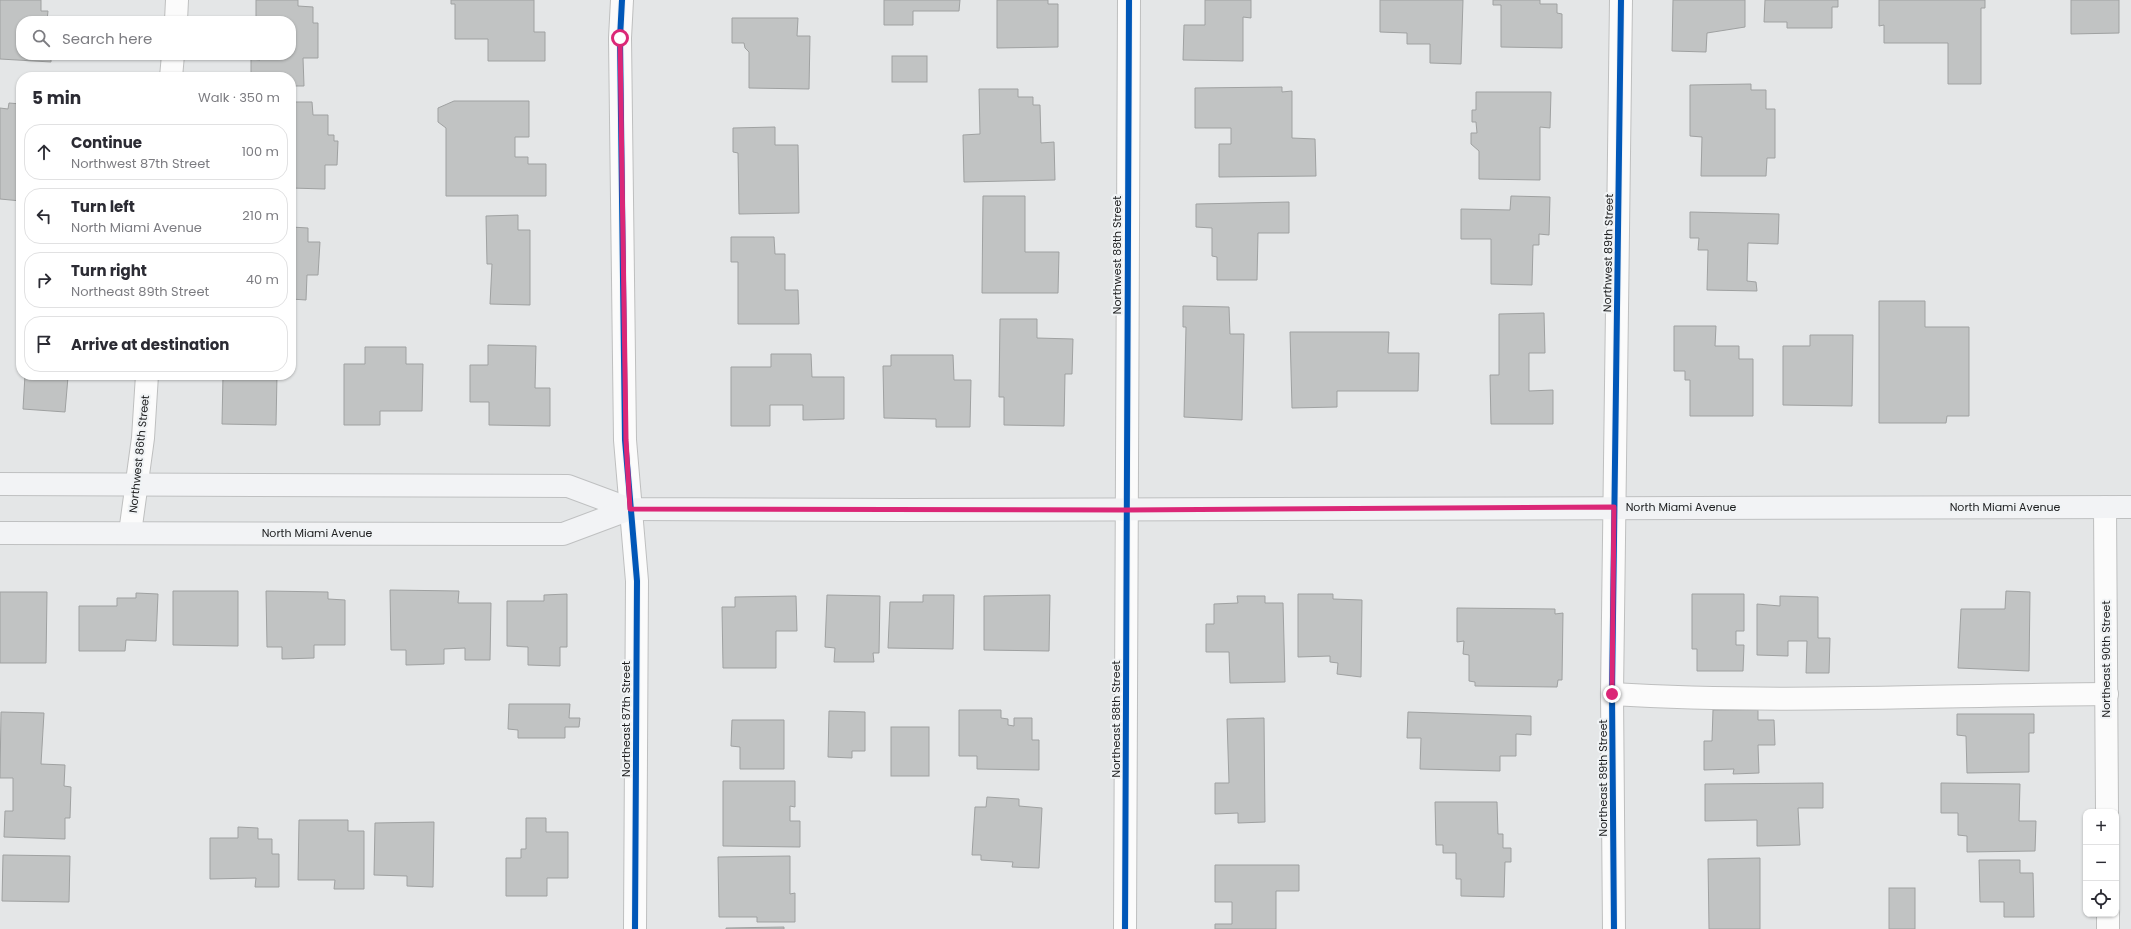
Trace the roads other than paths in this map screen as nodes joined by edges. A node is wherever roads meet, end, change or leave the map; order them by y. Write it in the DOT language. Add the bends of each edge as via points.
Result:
graph roads {
  1 [pos="177,0"];
  2 [pos="622,0"];
  3 [pos="1128,0"];
  4 [pos="1621,0"];
  5 [pos="176,16"];
  6 [pos="173,60"];
  7 [pos="171,72"];
  8 [pos="147,380"];
  9 [pos="0,484"];
  10 [pos="136,484"];
  11 [pos="2131,506"];
  12 [pos="1614,507"];
  13 [pos="2105,507"];
  14 [pos="630,509"];
  15 [pos="1127,510"];
  16 [pos="0,533"];
  17 [pos="130,533"];
  18 [pos="1612,694"];
  19 [pos="2107,694"];
  20 [pos="2108,809"];
  21 [pos="2108,917"];
  22 [pos="635,929"];
  23 [pos="1125,929"];
  24 [pos="1614,929"];
  25 [pos="2108,929"];
  1 -- 5 [label="street"];
  2 -- 14 [label="street, Northeast 87th Street" via="620,38 626,440"];
  3 -- 15 [label="street, Northwest 88th Street"];
  4 -- 12 [label="street, Northwest 89th Street"];
  6 -- 7 [label="street"];
  8 -- 10 [label="street, Northwest 86th Street" via="143,438"];
  9 -- 10 [label="main road, North Miami Avenue"];
  10 -- 14 [label="main road, North Miami Avenue" via="568,486"];
  10 -- 17 [label="street, Northwest 86th Street"];
  11 -- 13 [label="main road, North Miami Avenue"];
  12 -- 13 [label="main road, North Miami Avenue"];
  12 -- 15 [label="main road, North Miami Avenue"];
  12 -- 18 [label="street, Northeast 89th Street"];
  13 -- 19 [label="street, Northeast 90th Street"];
  14 -- 15 [label="main road, North Miami Avenue"];
  14 -- 17 [label="main road, North Miami Avenue" via="563,534"];
  14 -- 22 [label="street, Northeast 87th Street" via="637,580"];
  15 -- 23 [label="street, Northeast 88th Street"];
  16 -- 17 [label="main road, North Miami Avenue"];
  18 -- 19 [label="street" via="1672,698 1832,699"];
  18 -- 24 [label="street, Northeast 89th Street"];
  19 -- 20 [label="street, Northeast 90th Street"];
  21 -- 25 [label="street"];
}
